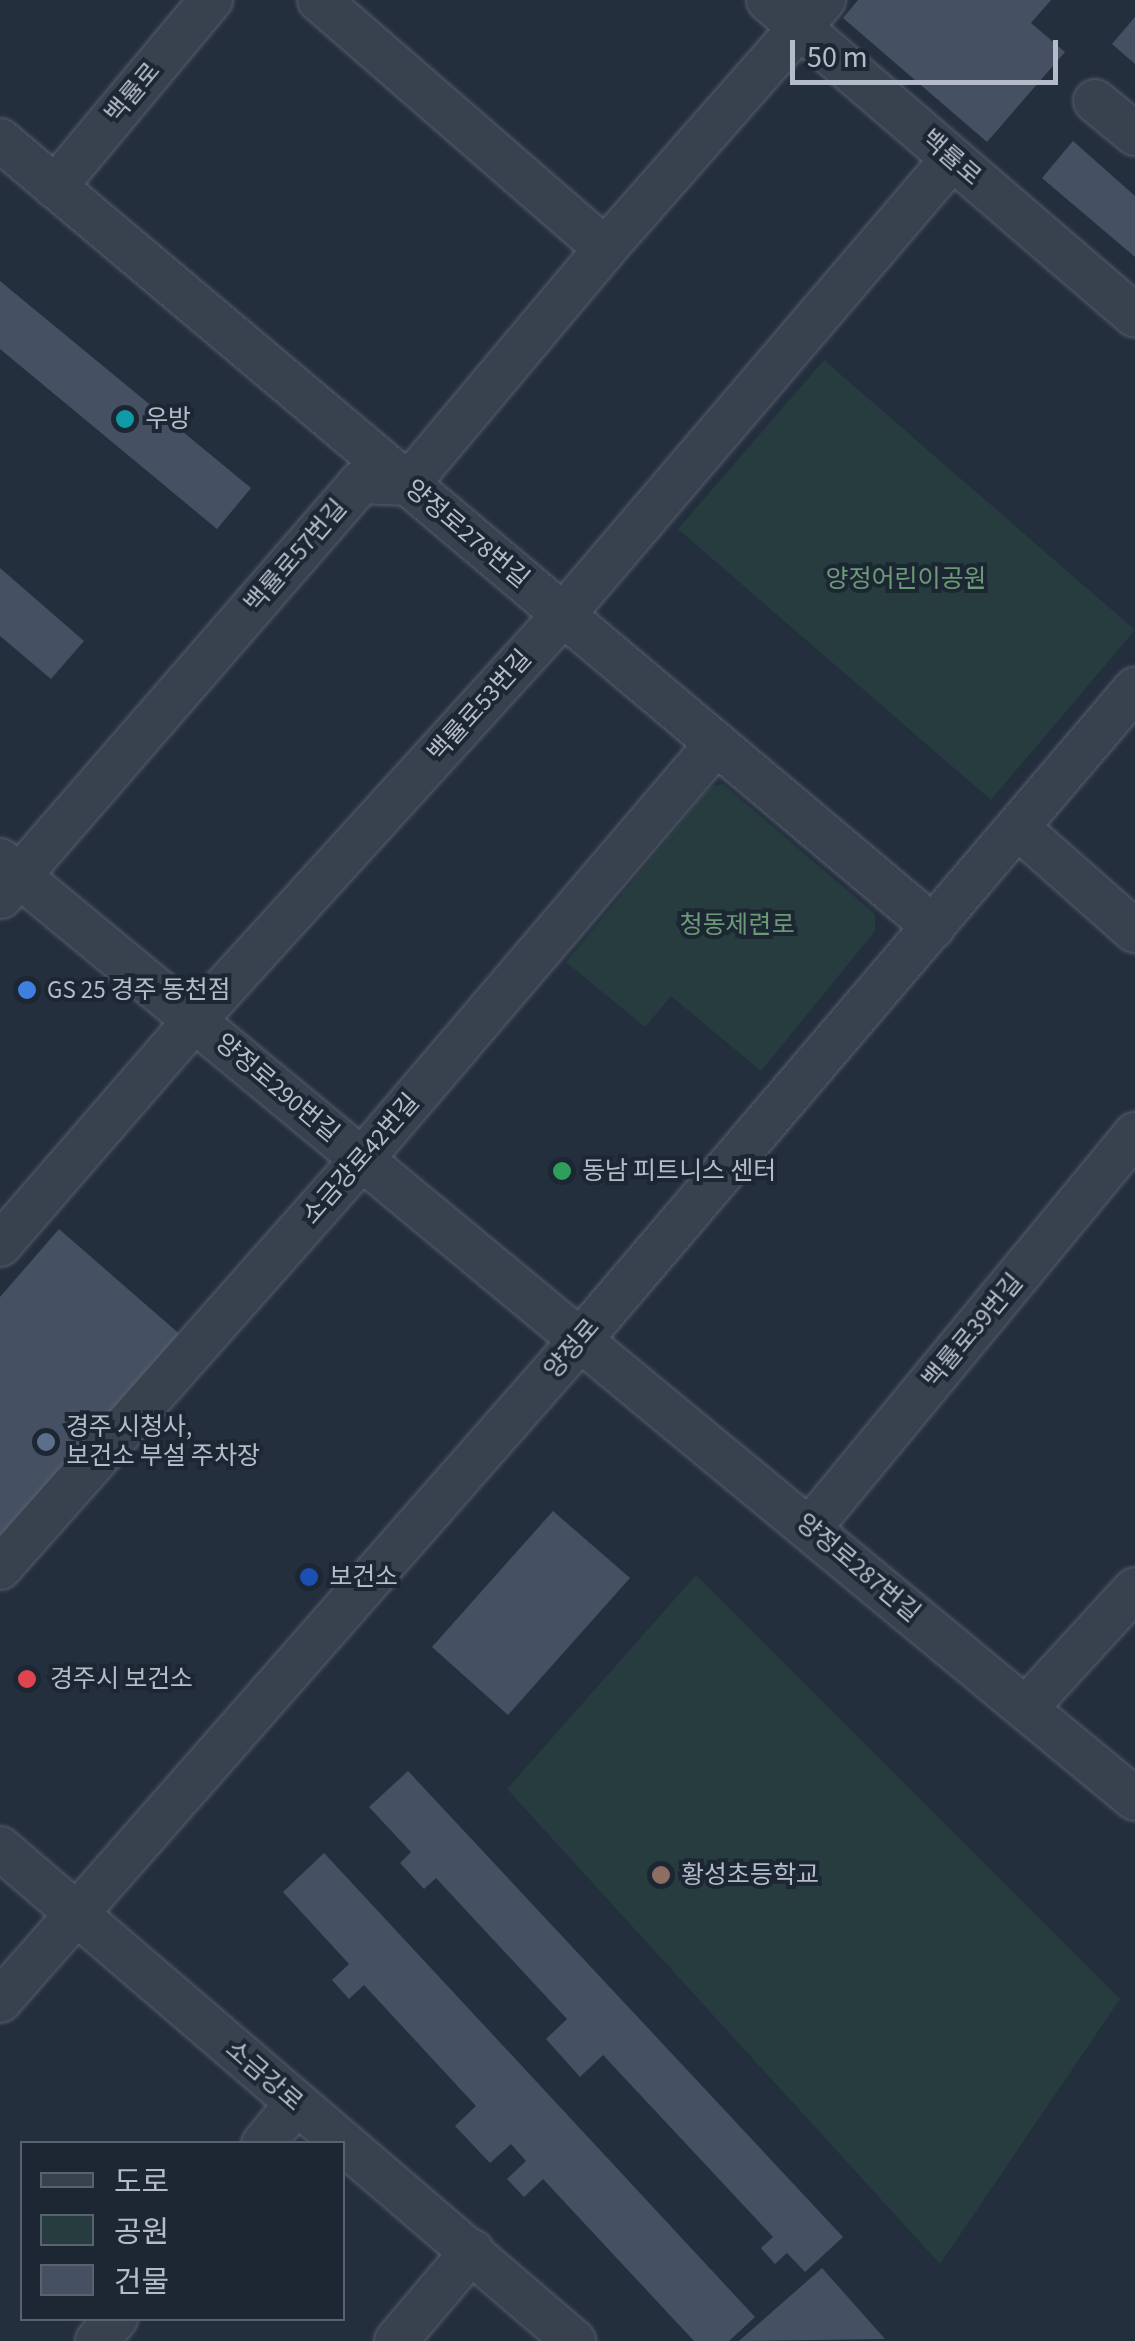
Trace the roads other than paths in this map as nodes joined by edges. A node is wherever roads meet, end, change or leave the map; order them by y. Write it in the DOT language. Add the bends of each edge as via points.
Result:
graph roads {
  1 [pos="211,0"];
  2 [pos="319,0"];
  3 [pos="797,9"];
  4 [pos="1096,101"];
  5 [pos="1135,134"];
  6 [pos="0,140"];
  7 [pos="952,159"];
  8 [pos="55,186"];
  9 [pos="605,249"];
  10 [pos="1135,316"];
  11 [pos="408,484"];
  12 [pos="563,614"];
  13 [pos="1135,689"];
  14 [pos="716,744"];
  15 [pos="1018,828"];
  16 [pos="6,878"];
  17 [pos="934,927"];
  18 [pos="1135,931"];
  19 [pos="195,1020"];
  20 [pos="1135,1134"];
  21 [pos="363,1158"];
  22 [pos="0,1245"];
  23 [pos="582,1338"];
  24 [pos="810,1528"];
  25 [pos="0,1568"];
  26 [pos="1135,1589"];
  27 [pos="1026,1708"];
  28 [pos="1135,1798"];
  29 [pos="0,1848"];
  30 [pos="77,1915"];
  31 [pos="0,2001"];
  32 [pos="296,2104"];
  33 [pos="265,2141"];
  34 [pos="340,2141"];
  35 [pos="345,2145"];
  36 [pos="472,2251"];
  37 [pos="114,2321"];
  38 [pos="98,2341"];
  39 [pos="396,2341"];
  40 [pos="574,2341"];
  1 -- 8 [label="street, 백률로"];
  2 -- 9 [label="street"];
  3 -- 7 [label="street, 백률로"];
  3 -- 9 [label="street"];
  4 -- 5 [label="street"];
  6 -- 8 [label="street, 양정로278번길"];
  7 -- 10 [label="street, 백률로"];
  7 -- 12 [label="street, 백률로53번길"];
  8 -- 11 [label="street, 양정로278번길"];
  9 -- 11 [label="street"];
  11 -- 12 [label="street, 양정로278번길"];
  11 -- 16 [label="street, 백률로57번길" via="361,482"];
  12 -- 14 [label="street, 양정로278번길"];
  12 -- 19 [label="street, 백률로53번길"];
  13 -- 15 [label="street, 양정로"];
  14 -- 17 [label="street, 양정로278번길"];
  14 -- 21 [label="street, 소금강로42번길"];
  15 -- 17 [label="street, 양정로"];
  15 -- 18 [label="street"];
  16 -- 19 [label="street, 양정로290번길"];
  17 -- 23 [label="street, 양정로"];
  19 -- 21 [label="street, 양정로290번길"];
  19 -- 22 [label="street, 백률로53번길"];
  20 -- 24 [label="street, 백률로39번길"];
  21 -- 23 [label="street, 양정로290번길"];
  21 -- 25 [label="street, 소금강로42번길"];
  23 -- 24 [label="street, 양정로287번길"];
  23 -- 30 [label="street, 양정로"];
  24 -- 27 [label="street, 양정로287번길"];
  26 -- 27 [label="street"];
  27 -- 28 [label="street, 양정로287번길"];
  29 -- 30 [label="street, 소금강로"];
  30 -- 31 [label="street, 양정로"];
  30 -- 32 [label="street, 소금강로"];
  32 -- 33 [label="street"];
  32 -- 34 [label="street, 소금강로"];
  35 -- 36 [label="street, 소금강로"];
  36 -- 39 [label="street"];
  36 -- 40 [label="street, 소금강로"];
  37 -- 38 [label="street"];
}
